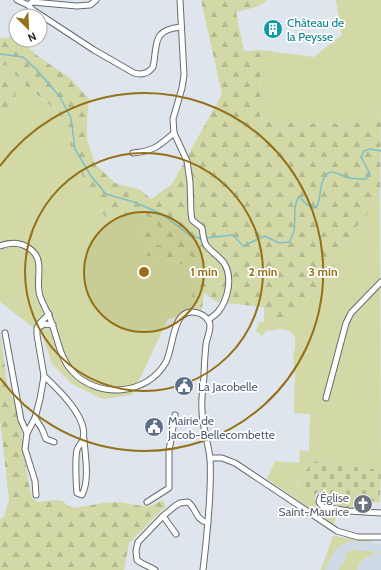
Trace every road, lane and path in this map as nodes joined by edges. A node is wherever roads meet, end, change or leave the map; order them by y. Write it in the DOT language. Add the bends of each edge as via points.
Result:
graph roads {
  1 [pos="17,0"];
  2 [pos="96,0"];
  3 [pos="180,0"];
  4 [pos="28,5"];
  5 [pos="181,27"];
  6 [pos="174,133"];
  7 [pos="133,153"];
  8 [pos="0,246"];
  9 [pos="381,282"];
  10 [pos="49,314"];
  11 [pos="208,320"];
  12 [pos="53,325"];
  13 [pos="37,328"];
  14 [pos="5,333"];
  15 [pos="44,376"];
  16 [pos="326,398"];
  17 [pos="175,415"];
  18 [pos="35,418"];
  19 [pos="27,433"];
  20 [pos="84,439"];
  21 [pos="54,442"];
  22 [pos="210,458"];
  23 [pos="36,494"];
  24 [pos="324,494"];
  25 [pos="147,502"];
  26 [pos="381,513"];
  27 [pos="164,516"];
  28 [pos="208,523"];
  29 [pos="176,534"];
  30 [pos="381,537"];
  31 [pos="155,570"];
  32 [pos="203,570"];
  1 -- 4 [label="street"];
  2 -- 4 [label="street" via="90,5 77,6 32,2"];
  3 -- 5 [label="street"];
  4 -- 5 [label="street" via="94,50 141,75 153,68 159,35 172,28"];
  5 -- 6 [label="street" via="184,75 174,119"];
  6 -- 7 [label="street" via="153,149"];
  6 -- 11 [label="street" via="186,161 192,220 202,228 207,247 217,254 228,274 227,293 222,305"];
  8 -- 10 [label="street" via="18,244 36,255 40,271 39,291"];
  9 -- 16 [label="street" via="351,313 346,323"];
  10 -- 12 [label="street"];
  10 -- 13 [label="street"];
  11 -- 12 [label="street" via="194,312 182,316 178,321 171,349 157,373 144,383 117,390 106,390 92,385 73,372 62,354"];
  11 -- 22 [label="street" via="210,326 205,355 202,410"];
  12 -- 13 [label="street" via="44,324"];
  13 -- 15 [label="street"];
  14 -- 19 [label="street" via="21,420"];
  15 -- 18 [label="street"];
  15 -- 20 [label="street" via="74,407 83,428"];
  17 -- 25 [label="street" via="169,450 169,488"];
  18 -- 19 [label="street"];
  18 -- 21 [label="street" via="46,439"];
  19 -- 23 [label="street" via="25,449 35,481"];
  20 -- 20 [label="street" via="77,450 77,493 82,495 85,489 86,467"];
  22 -- 28 [label="street"];
  22 -- 30 [label="street" via="222,458 235,463 337,531 358,537"];
  24 -- 26 [label="street" via="319,502 326,508"];
  27 -- 28 [label="street" via="180,503 188,502 198,518"];
  27 -- 29 [label="street"];
  27 -- 31 [label="street" via="138,542 137,547 137,560"];
  28 -- 32 [label="street"];
}
